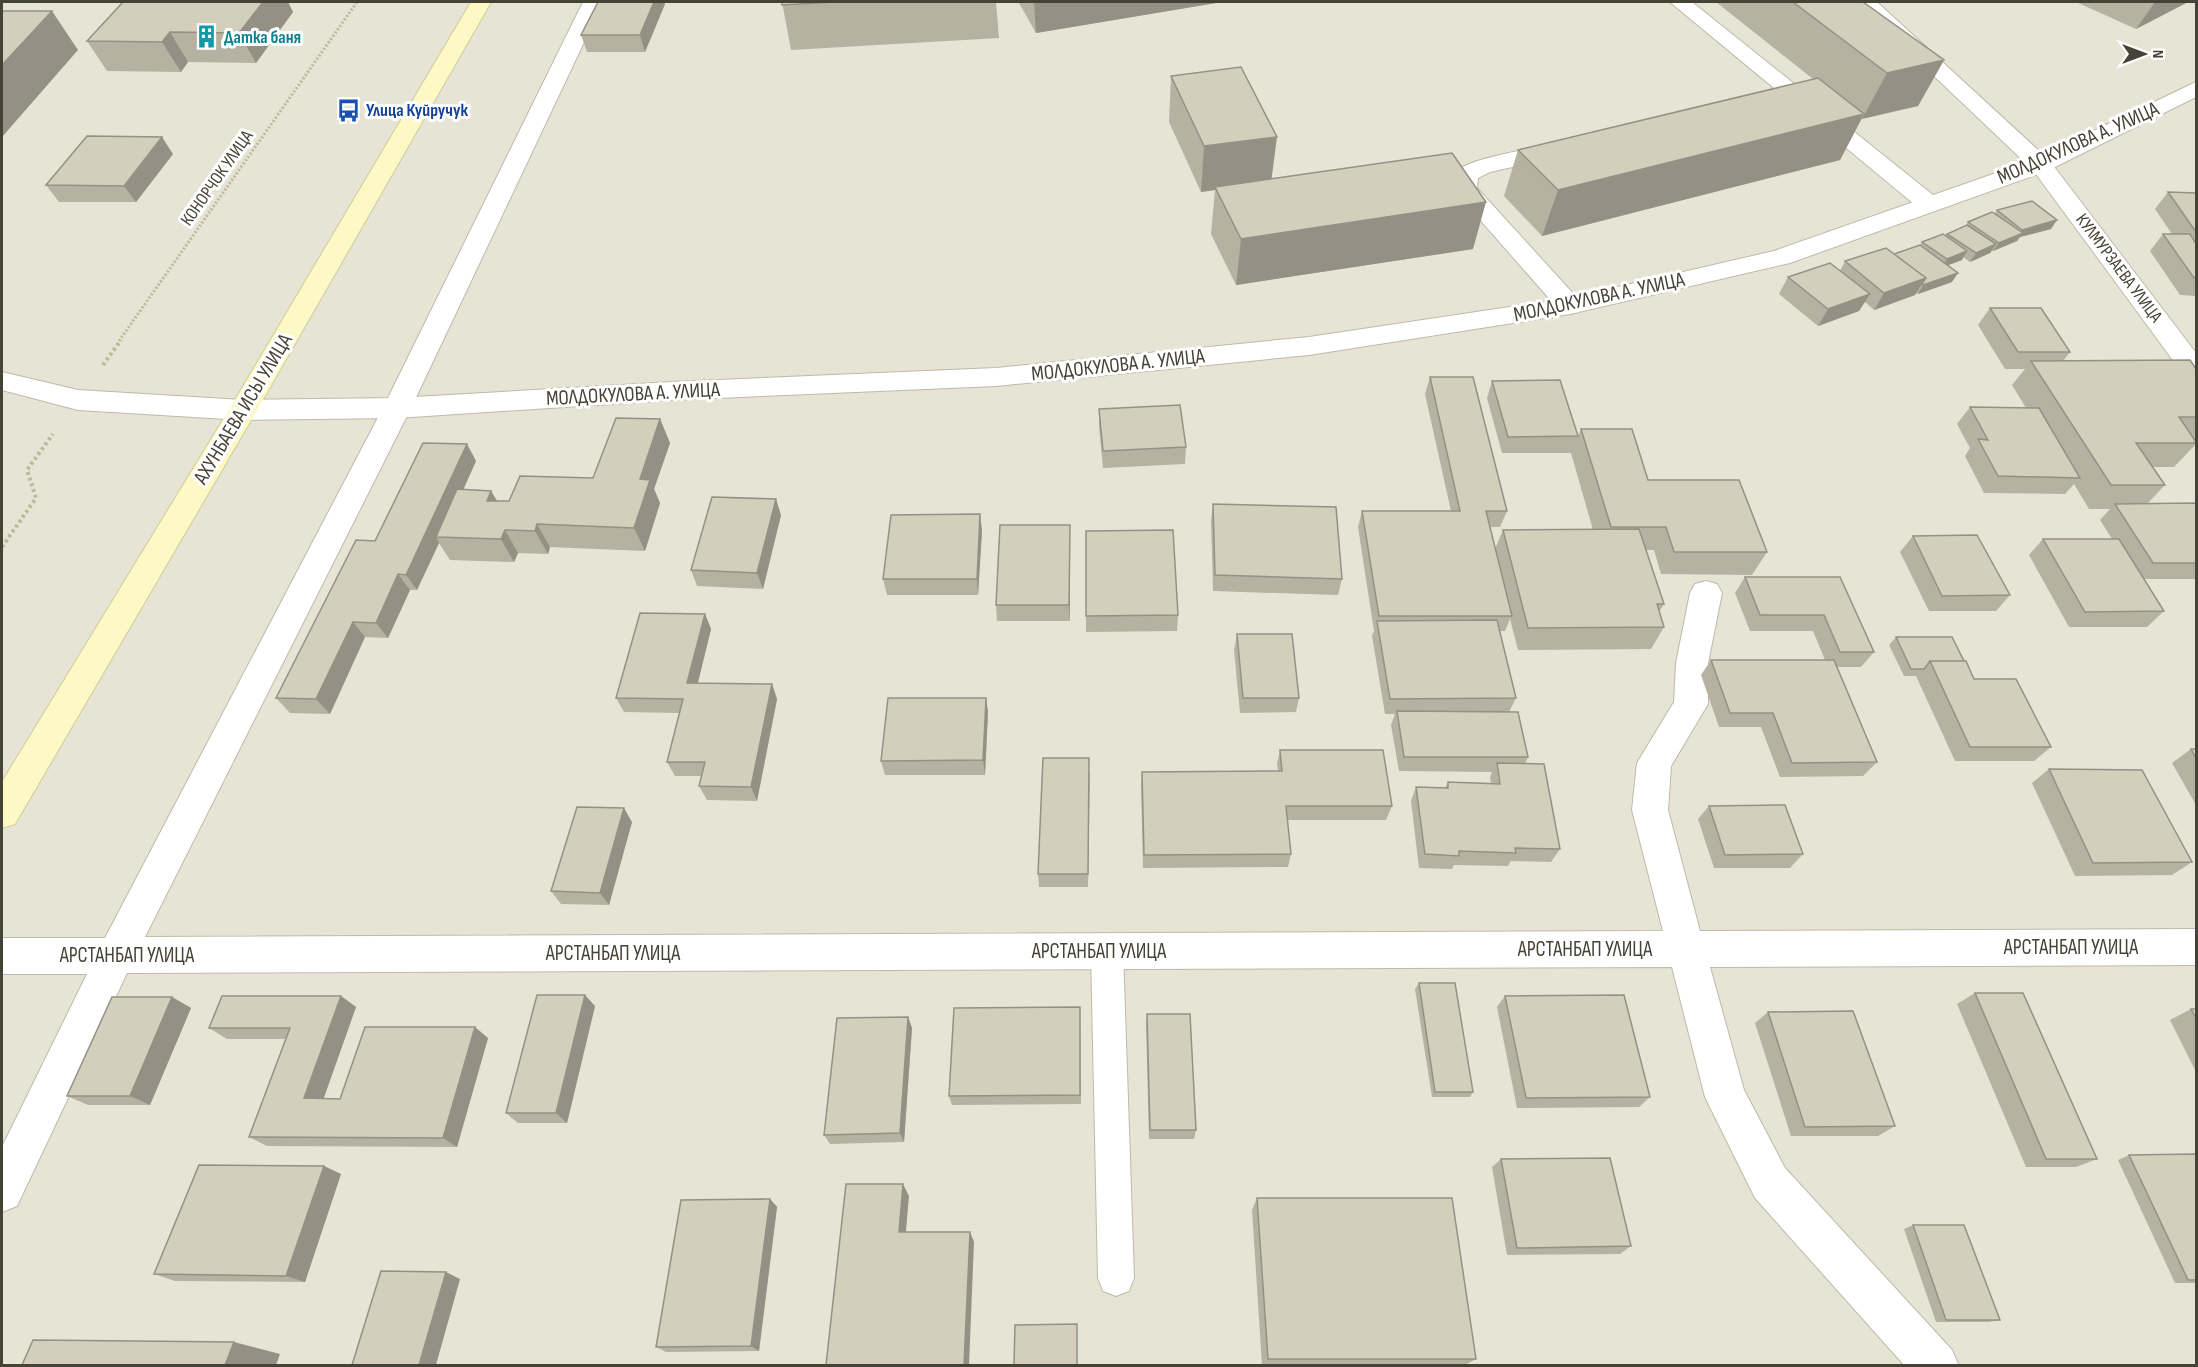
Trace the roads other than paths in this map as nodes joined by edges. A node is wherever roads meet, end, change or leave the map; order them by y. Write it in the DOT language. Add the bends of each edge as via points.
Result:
graph roads {
  1 [pos="481,2"];
  2 [pos="593,2"];
  3 [pos="1680,2"];
  4 [pos="1866,2"];
  5 [pos="2196,89"];
  6 [pos="1798,97"];
  7 [pos="1774,102"];
  8 [pos="1575,146"];
  9 [pos="2041,165"];
  10 [pos="1929,204"];
  11 [pos="1570,306"];
  12 [pos="2196,371"];
  13 [pos="2,381"];
  14 [pos="397,408"];
  15 [pos="243,410"];
  16 [pos="1706,593"];
  17 [pos="2,813"];
  18 [pos="2196,947"];
  19 [pos="1687,949"];
  20 [pos="1107,951"];
  21 [pos="116,955"];
  22 [pos="2,956"];
  23 [pos="2,1191"];
  24 [pos="1116,1278"];
  25 [pos="1936,1365"];
  1 -- 15 [label="main road, АХУНБАЕВА ИСЫ УЛИЦА"];
  2 -- 14 [label="street"];
  3 -- 6 [label="street"];
  4 -- 9 [label="street, КУЛМУРЗАЕВА УЛИЦА"];
  5 -- 9 [label="street, МОЛДОКУЛОВА А. УЛИЦА"];
  6 -- 7 [label="street"];
  6 -- 10 [label="street"];
  8 -- 11 [label="street" via="1482,167 1466,175 1465,189"];
  9 -- 10 [label="street, МОЛДОКУЛОВА А. УЛИЦА"];
  9 -- 12 [label="street, КУЛМУРЗАЕВА УЛИЦА"];
  10 -- 11 [label="street, МОЛДОКУЛОВА А. УЛИЦА" via="1780,256"];
  11 -- 14 [label="street, МОЛДОКУЛОВА А. УЛИЦА" via="1309,346 996,377"];
  13 -- 15 [label="street, МОЛДОКУЛОВА А. УЛИЦА" via="78,400"];
  14 -- 15 [label="street, МОЛДОКУЛОВА А. УЛИЦА"];
  14 -- 21 [label="street"];
  15 -- 17 [label="main road, АХУНБАЕВА ИСЫ УЛИЦА"];
  16 -- 19 [label="street" via="1692,663 1691,704 1654,763 1650,810"];
  18 -- 19 [label="street, АРСТАНБАП УЛИЦА"];
  19 -- 20 [label="street, АРСТАНБАП УЛИЦА"];
  19 -- 25 [label="street" via="1725,1097 1770,1183"];
  20 -- 21 [label="street, АРСТАНБАП УЛИЦА"];
  20 -- 24 [label="lane"];
  21 -- 22 [label="street, АРСТАНБАП УЛИЦА"];
  21 -- 23 [label="street"];
}
